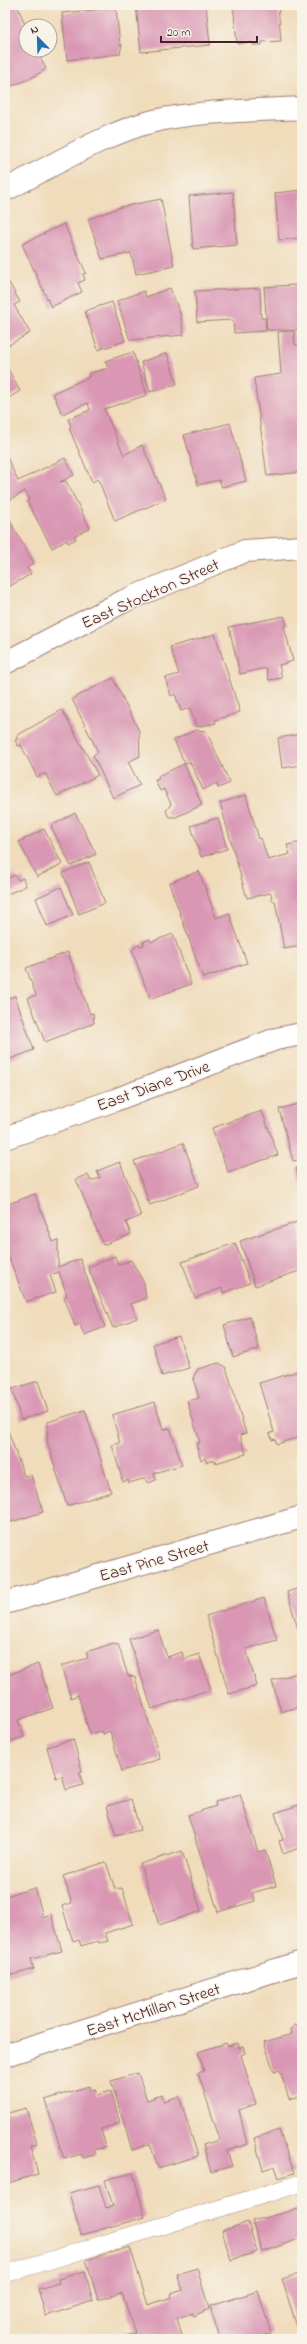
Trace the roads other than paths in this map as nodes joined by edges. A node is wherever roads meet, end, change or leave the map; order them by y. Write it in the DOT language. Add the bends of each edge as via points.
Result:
graph roads {
  1 [pos="302,108"];
  2 [pos="5,190"];
  3 [pos="302,547"];
  4 [pos="5,663"];
  5 [pos="302,1034"];
  6 [pos="5,1138"];
  7 [pos="302,1517"];
  8 [pos="5,1603"];
  9 [pos="302,1962"];
  10 [pos="5,2056"];
  11 [pos="302,2183"];
  12 [pos="5,2274"];
  1 -- 2 [label="street" via="222,112 154,121 115,135"];
  3 -- 4 [label="street, East Stockton Street" via="245,551 124,601"];
  5 -- 6 [label="street, East Diane Drive" via="276,1039 115,1100"];
  7 -- 8 [label="street, East Pine Street"];
  9 -- 10 [label="street, East McMillan Street"];
  11 -- 12 [label="lane"];
}
